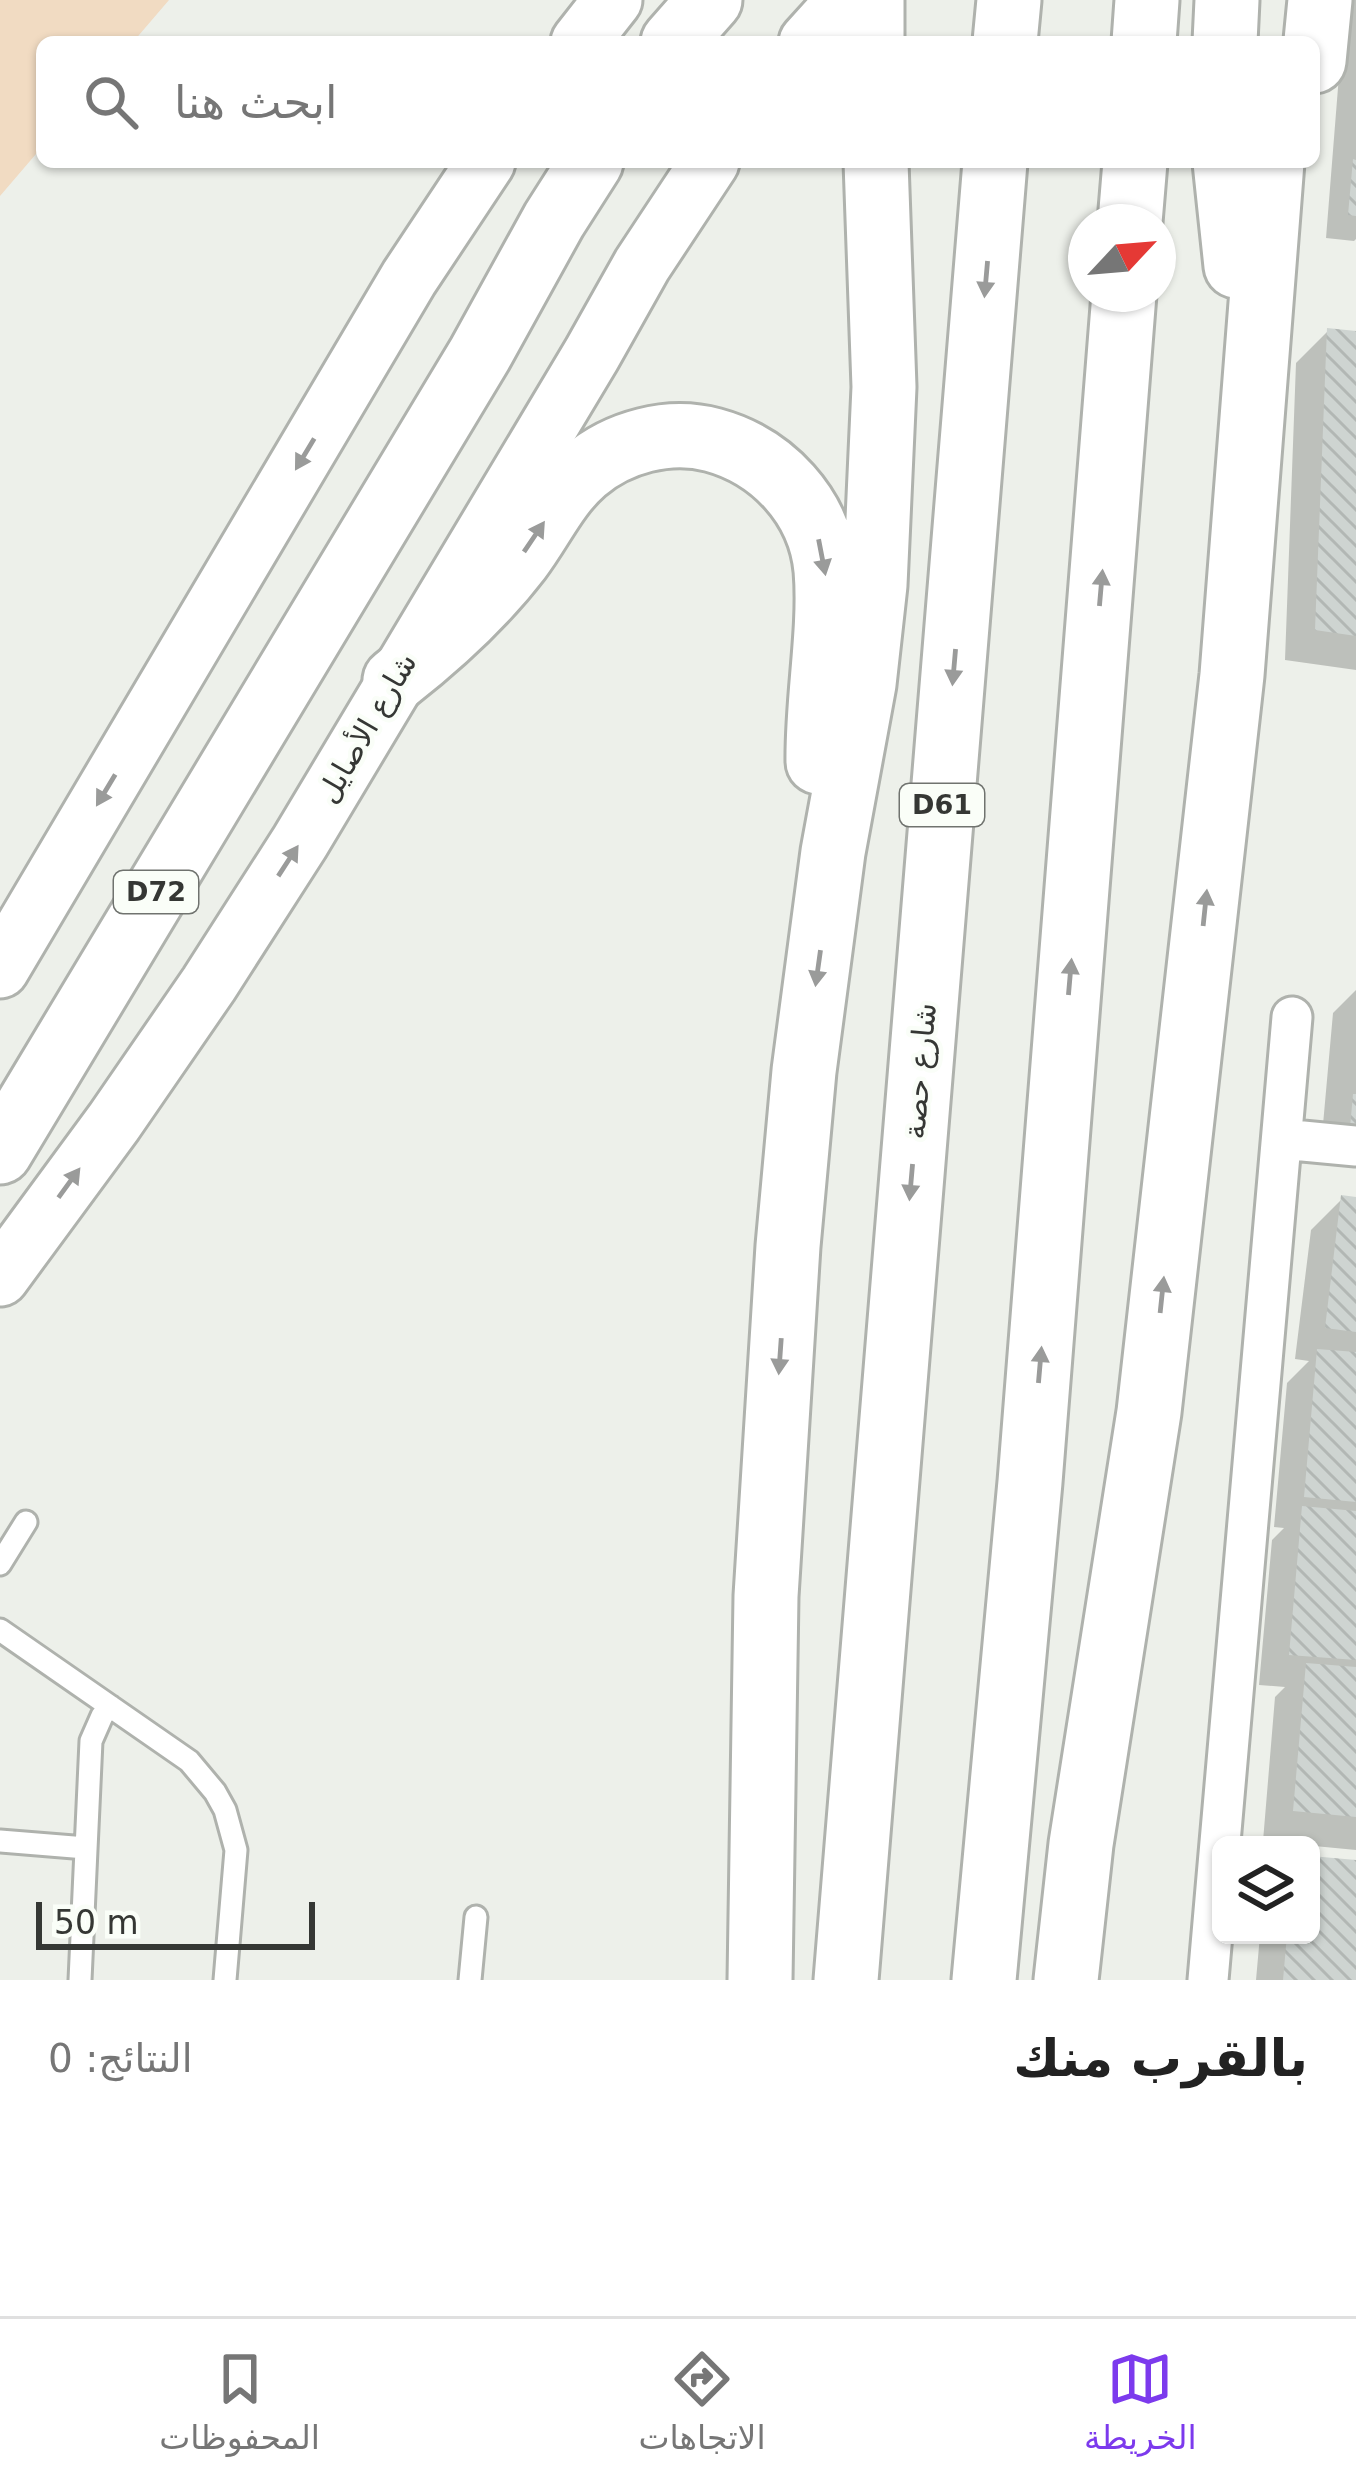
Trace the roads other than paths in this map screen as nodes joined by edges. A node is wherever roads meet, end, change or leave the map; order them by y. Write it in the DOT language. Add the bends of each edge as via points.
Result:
graph roads {
  1 [pos="613,0"];
  2 [pos="710,0"];
  3 [pos="846,0"];
  4 [pos="872,0"];
  5 [pos="1009,0"];
  6 [pos="1148,0"];
  7 [pos="1227,0"];
  8 [pos="1286,0"];
  9 [pos="1320,0"];
  10 [pos="585,36"];
  11 [pos="678,36"];
  12 [pos="813,36"];
  13 [pos="872,36"];
  14 [pos="1006,36"];
  15 [pos="1145,36"];
  16 [pos="1225,36"];
  17 [pos="1283,36"];
  18 [pos="1316,36"];
  19 [pos="482,168"];
  20 [pos="587,168"];
  21 [pos="706,168"];
  22 [pos="876,168"];
  23 [pos="995,168"];
  24 [pos="1134,168"];
  25 [pos="1226,168"];
  26 [pos="1272,168"];
  27 [pos="1301,168"];
  28 [pos="1132,204"];
  29 [pos="1123,312"];
  30 [pos="1256,368"];
  31 [pos="1232,674"];
  32 [pos="395,680"];
  33 [pos="833,852"];
  34 [pos="0,969"];
  35 [pos="1292,1017"];
  36 [pos="1282,1138"];
  37 [pos="1356,1146"];
  38 [pos="0,1152"];
  39 [pos="0,1277"];
  40 [pos="26,1522"];
  41 [pos="0,1564"];
  42 [pos="0,1630"];
  43 [pos="1112,1655"];
  44 [pos="110,1706"];
  45 [pos="0,1841"];
  46 [pos="86,1848"];
  47 [pos="476,1917"];
  48 [pos="80,1980"];
  49 [pos="224,1980"];
  50 [pos="470,1980"];
  51 [pos="760,1980"];
  52 [pos="846,1980"];
  53 [pos="984,1980"];
  54 [pos="1066,1980"];
  55 [pos="1112,1980"];
  56 [pos="1208,1980"];
  1 -- 10 [label="main road"];
  2 -- 11 [label="main road"];
  3 -- 12 [label="main road"];
  4 -- 13 [label="main road"];
  5 -- 14 [label="main road"];
  6 -- 15 [label="main road"];
  7 -- 16 [label="main road"];
  8 -- 17 [label="main road"];
  9 -- 18 [label="main road"];
  19 -- 34 [label="main road, one-way"];
  20 -- 38 [label="main road, D72"];
  21 -- 32 [label="main road, شارع الأصايل"];
  22 -- 33 [label="main road" via="880,506 864,685"];
  23 -- 52 [label="main road, شارع حصة / D61, one-way"];
  24 -- 28 [label="main road"];
  25 -- 30 [label="main road"];
  26 -- 30 [label="main road"];
  27 -- 31 [label="main road" via="1262,505"];
  53 -- 29 [label="main road, one-way"];
  30 -- 31 [label="main road"];
  43 -- 31 [label="main road, one-way" via="1149,1412"];
  32 -- 33 [label="main road, one-way" via="466,620 566,488 606,455 667,437 730,446 776,473 820,540 826,593 818,771"];
  39 -- 32 [label="main road, شارع الأصايل, one-way" via="220,966"];
  33 -- 51 [label="main road, one-way" via="803,1071 776,1421"];
  35 -- 36 [label="street"];
  36 -- 37 [label="street"];
  36 -- 56 [label="street"];
  40 -- 41 [label="lane"];
  42 -- 44 [label="lane"];
  43 -- 54 [label="main road"];
  43 -- 55 [label="main road"];
  44 -- 46 [label="lane" via="91,1741"];
  44 -- 49 [label="lane" via="189,1761 225,1810 236,1850"];
  45 -- 46 [label="lane"];
  46 -- 48 [label="lane"];
  47 -- 50 [label="lane"];
}
